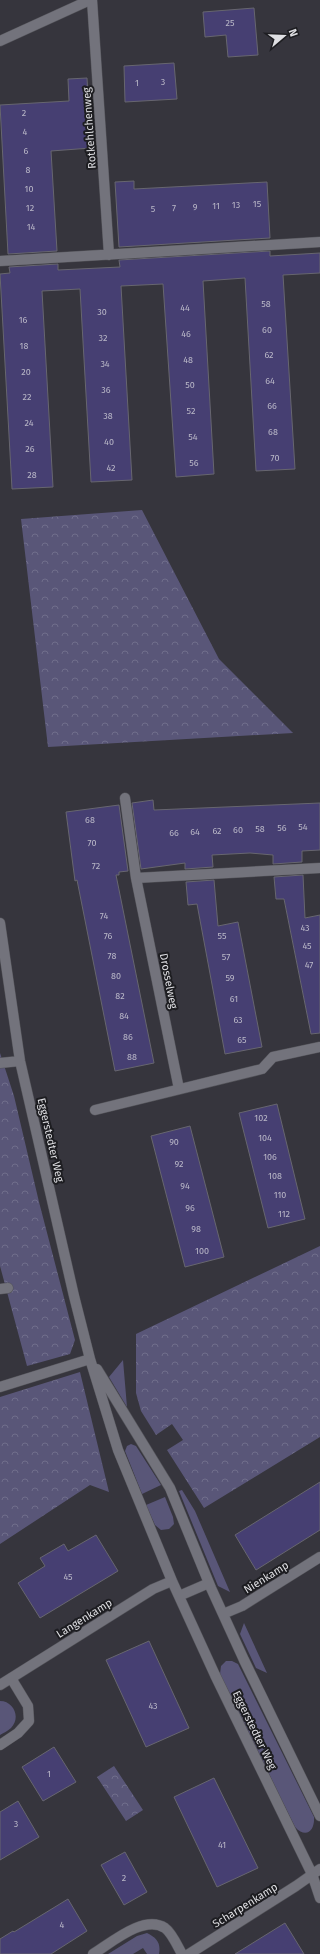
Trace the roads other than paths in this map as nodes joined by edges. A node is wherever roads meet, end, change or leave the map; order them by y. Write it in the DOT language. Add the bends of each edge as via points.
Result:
graph roads {
  1 [pos="91,0"];
  2 [pos="0,42"];
  3 [pos="320,242"];
  4 [pos="109,255"];
  5 [pos="0,261"];
  6 [pos="125,798"];
  7 [pos="320,868"];
  8 [pos="136,878"];
  9 [pos="0,923"];
  10 [pos="320,1047"];
  11 [pos="20,1061"];
  12 [pos="0,1063"];
  13 [pos="179,1089"];
  14 [pos="95,1110"];
  15 [pos="90,1359"];
  16 [pos="0,1387"];
  17 [pos="320,1557"];
  18 [pos="172,1580"];
  19 [pos="209,1582"];
  20 [pos="179,1596"];
  21 [pos="223,1614"];
  22 [pos="11,1678"];
  23 [pos="0,1685"];
  24 [pos="0,1745"];
  25 [pos="320,1816"];
  26 [pos="316,1871"];
  27 [pos="320,1898"];
  28 [pos="93,1954"];
  29 [pos="182,1954"];
  30 [pos="189,1954"];
  1 -- 2 [label="street"];
  1 -- 4 [label="street, Rotkehlchenweg"];
  3 -- 4 [label="street"];
  4 -- 5 [label="street"];
  6 -- 8 [label="street, Drosselweg"];
  7 -- 8 [label="street"];
  8 -- 13 [label="street, Drosselweg"];
  9 -- 11 [label="street, Eggerstedter Weg"];
  10 -- 13 [label="street" via="273,1057 262,1069"];
  11 -- 12 [label="street"];
  11 -- 15 [label="street, Eggerstedter Weg"];
  13 -- 14 [label="street"];
  15 -- 16 [label="street"];
  15 -- 18 [label="street, Eggerstedter Weg" via="118,1450"];
  15 -- 19 [label="street, Eggerstedter Weg" via="170,1488"];
  17 -- 21 [label="street, Nienkamp" via="242,1606"];
  18 -- 20 [label="street, Eggerstedter Weg"];
  18 -- 22 [label="street, Langenkamp" via="153,1589"];
  19 -- 20 [label="street"];
  19 -- 21 [label="street, Eggerstedter Weg"];
  20 -- 26 [label="street, Eggerstedter Weg" via="215,1675"];
  21 -- 25 [label="street, Eggerstedter Weg"];
  22 -- 23 [label="street, Langenkamp"];
  22 -- 24 [label="street" via="28,1706 29,1721 18,1734"];
  26 -- 27 [label="street, Eggerstedter Weg"];
  26 -- 30 [label="street, Scharpenkamp"];
  28 -- 29 [label="street" via="137,1926 153,1923 166,1928"];
}
